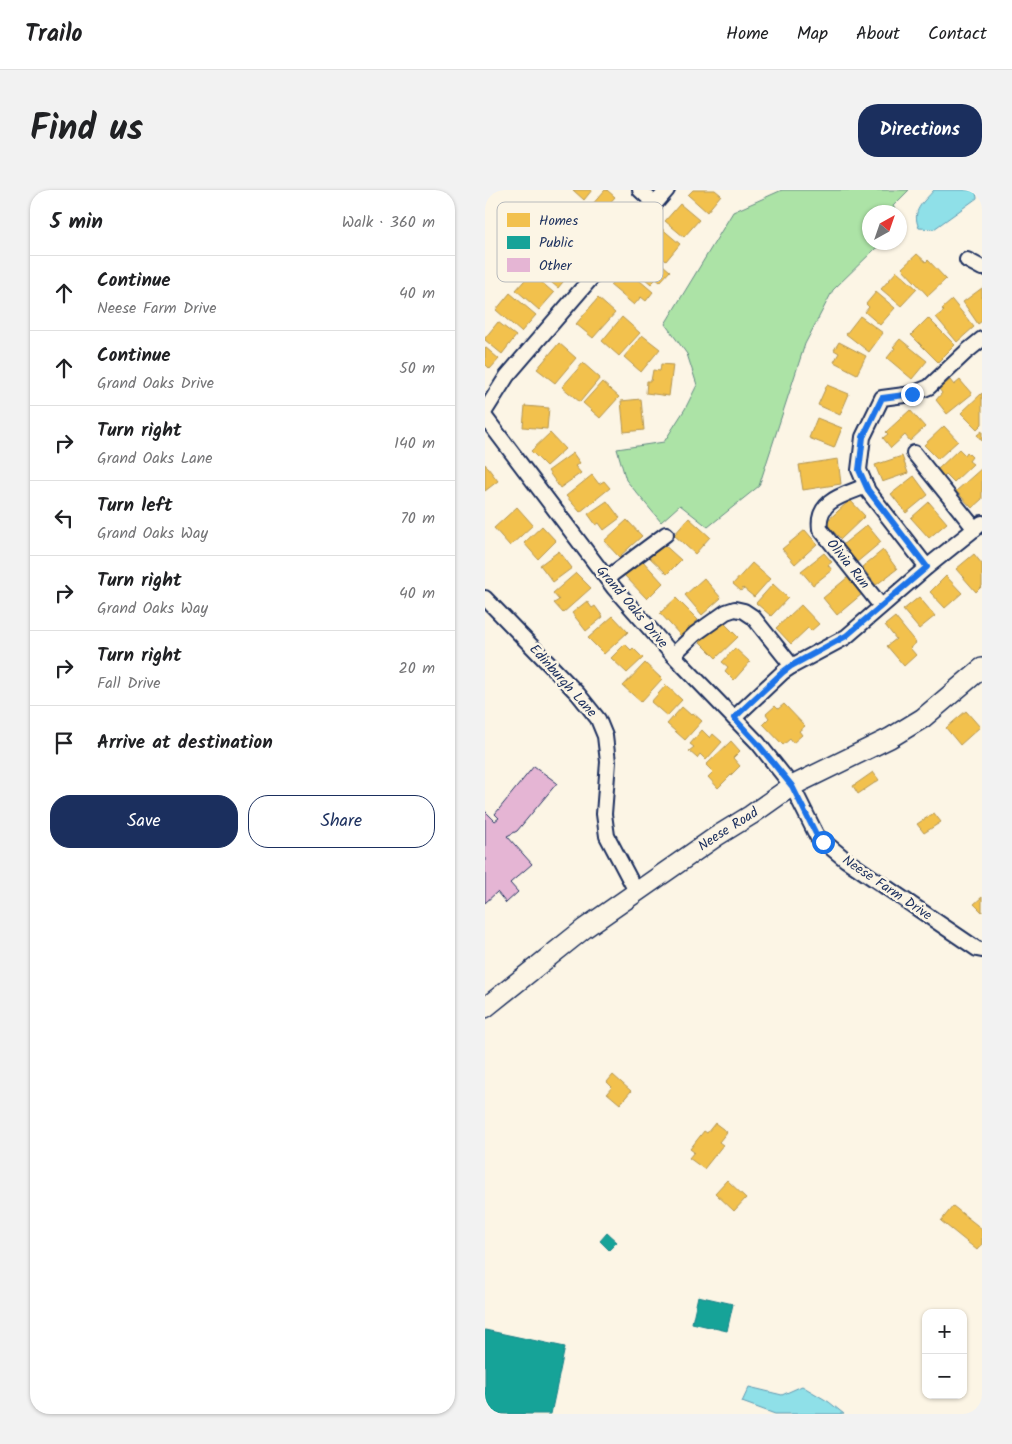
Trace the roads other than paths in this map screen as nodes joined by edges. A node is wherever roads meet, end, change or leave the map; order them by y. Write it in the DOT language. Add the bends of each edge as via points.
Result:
graph roads {
  1 [pos="640,190"];
  2 [pos="667,190"];
  3 [pos="653,202"];
  4 [pos="657,202"];
  5 [pos="967,260"];
  6 [pos="982,268"];
  7 [pos="588,282"];
  8 [pos="982,339"];
  9 [pos="485,411"];
  10 [pos="485,417"];
  11 [pos="915,453"];
  12 [pos="866,486"];
  13 [pos="978,526"];
  14 [pos="666,534"];
  15 [pos="927,567"];
  16 [pos="607,578"];
  17 [pos="485,598"];
  18 [pos="881,606"];
  19 [pos="673,655"];
  20 [pos="791,666"];
  21 [pos="982,668"];
  22 [pos="734,718"];
  23 [pos="792,786"];
  24 [pos="637,892"];
  25 [pos="982,950"];
  26 [pos="485,1008"];
  1 -- 3 [label="street"];
  2 -- 4 [label="street"];
  5 -- 6 [label="street"];
  7 -- 9 [label="street" via="507,376"];
  8 -- 12 [label="street" via="929,387 912,394 882,398 863,437 859,470"];
  10 -- 16 [label="street, Grand Oaks Drive"];
  11 -- 13 [label="street"];
  12 -- 15 [label="street"];
  12 -- 18 [label="street, Olivia Run" via="828,503 822,511 820,529"];
  13 -- 15 [label="street"];
  14 -- 16 [label="street"];
  15 -- 18 [label="street"];
  16 -- 19 [label="street, Grand Oaks Drive"];
  17 -- 24 [label="street, Edinburgh Lane" via="578,694 597,719 605,736 608,762 604,814 607,836"];
  18 -- 20 [label="street" via="846,636"];
  19 -- 20 [label="street" via="701,629 735,609 753,617"];
  19 -- 22 [label="street, Grand Oaks Drive"];
  20 -- 22 [label="street"];
  21 -- 23 [label="street, Neese Road" via="923,718 890,738"];
  22 -- 23 [label="street, Grand Oaks Drive"];
  23 -- 24 [label="street, Neese Road"];
  23 -- 25 [label="street, Neese Farm Drive" via="823,842"];
  24 -- 26 [label="street, Neese Road" via="585,928"];
}
